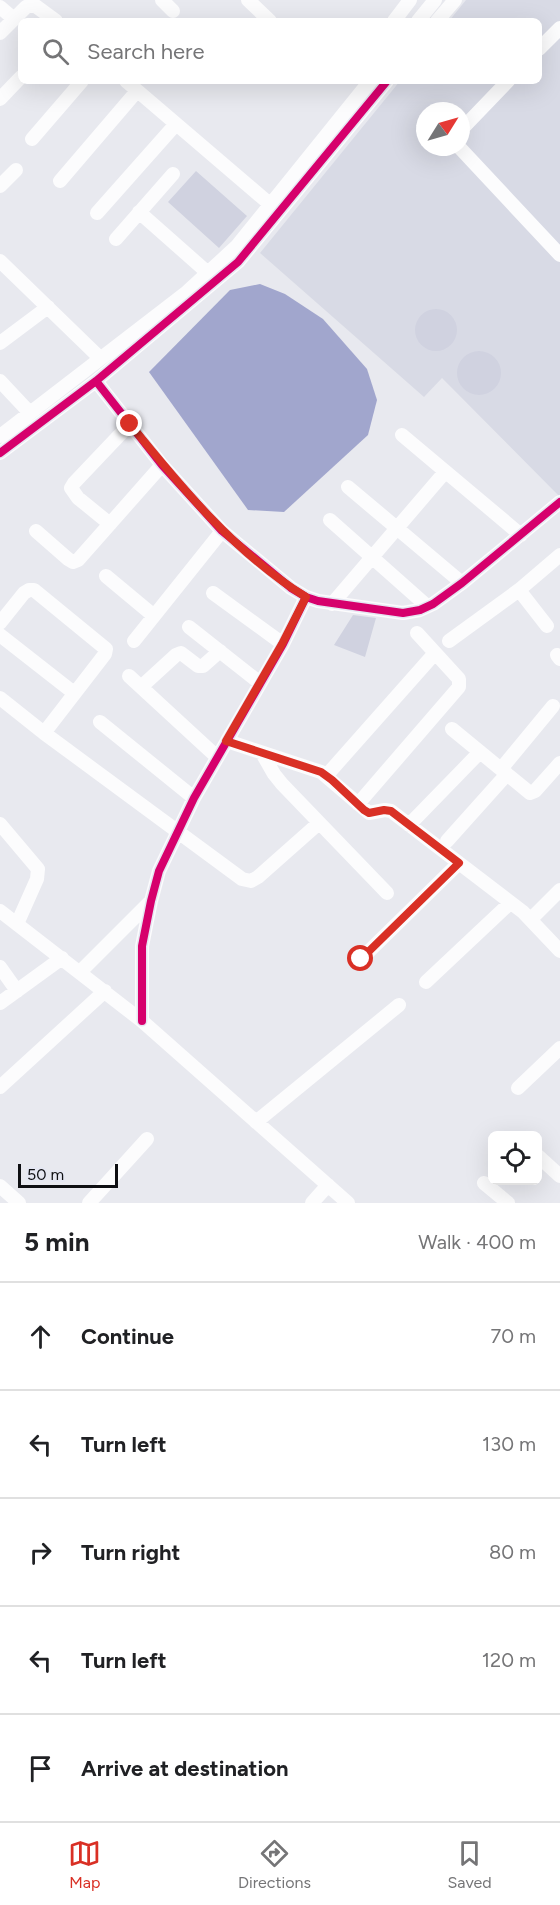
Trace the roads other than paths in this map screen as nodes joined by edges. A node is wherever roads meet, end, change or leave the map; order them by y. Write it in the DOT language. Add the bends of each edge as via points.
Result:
graph roads {
  1 [pos="162,0"];
  2 [pos="248,0"];
  3 [pos="410,0"];
  4 [pos="435,0"];
  5 [pos="455,0"];
  6 [pos="0,7"];
  7 [pos="172,11"];
  8 [pos="52,18"];
  9 [pos="267,18"];
  10 [pos="396,18"];
  11 [pos="420,18"];
  12 [pos="440,18"];
  13 [pos="14,19"];
  14 [pos="560,28"];
  15 [pos="0,33"];
  16 [pos="542,46"];
  17 [pos="18,79"];
  18 [pos="79,84"];
  19 [pos="129,84"];
  20 [pos="363,84"];
  21 [pos="385,84"];
  22 [pos="505,84"];
  23 [pos="137,91"];
  24 [pos="0,99"];
  25 [pos="470,121"];
  26 [pos="176,124"];
  27 [pos="32,139"];
  28 [pos="468,156"];
  29 [pos="16,170"];
  30 [pos="173,174"];
  31 [pos="60,181"];
  32 [pos="0,186"];
  33 [pos="271,205"];
  34 [pos="139,212"];
  35 [pos="97,213"];
  36 [pos="116,238"];
  37 [pos="557,245"];
  38 [pos="0,261"];
  39 [pos="208,273"];
  40 [pos="48,307"];
  41 [pos="0,343"];
  42 [pos="100,358"];
  43 [pos="0,381"];
  44 [pos="96,381"];
  45 [pos="30,413"];
  46 [pos="130,424"];
  47 [pos="402,435"];
  48 [pos="0,436"];
  49 [pos="0,453"];
  50 [pos="162,465"];
  51 [pos="445,472"];
  52 [pos="348,487"];
  53 [pos="560,503"];
  54 [pos="330,520"];
  55 [pos="110,524"];
  56 [pos="398,527"];
  57 [pos="36,531"];
  58 [pos="222,531"];
  59 [pos="521,535"];
  60 [pos="560,555"];
  61 [pos="372,557"];
  62 [pos="106,576"];
  63 [pos="462,583"];
  64 [pos="519,590"];
  65 [pos="213,593"];
  66 [pos="306,597"];
  67 [pos="332,604"];
  68 [pos="427,606"];
  69 [pos="154,616"];
  70 [pos="0,622"];
  71 [pos="547,626"];
  72 [pos="189,627"];
  73 [pos="417,633"];
  74 [pos="0,635"];
  75 [pos="134,641"];
  76 [pos="449,642"];
  77 [pos="282,644"];
  78 [pos="220,651"];
  79 [pos="435,653"];
  80 [pos="129,675"];
  81 [pos="260,683"];
  82 [pos="141,687"];
  83 [pos="74,693"];
  84 [pos="0,698"];
  85 [pos="553,706"];
  86 [pos="100,722"];
  87 [pos="452,729"];
  88 [pos="45,733"];
  89 [pos="226,741"];
  90 [pos="480,752"];
  91 [pos="262,753"];
  92 [pos="217,757"];
  93 [pos="560,763"];
  94 [pos="504,772"];
  95 [pos="326,776"];
  96 [pos="194,798"];
  97 [pos="358,804"];
  98 [pos="319,822"];
  99 [pos="0,824"];
  100 [pos="409,825"];
  101 [pos="177,832"];
  102 [pos="447,841"];
  103 [pos="459,863"];
  104 [pos="560,890"];
  105 [pos="387,893"];
  106 [pos="151,901"];
  107 [pos="510,903"];
  108 [pos="0,911"];
  109 [pos="531,919"];
  110 [pos="17,924"];
  111 [pos="560,951"];
  112 [pos="62,958"];
  113 [pos="361,959"];
  114 [pos="0,967"];
  115 [pos="80,972"];
  116 [pos="426,982"];
  117 [pos="17,991"];
  118 [pos="105,991"];
  119 [pos="0,1003"];
  120 [pos="399,1005"];
  121 [pos="142,1021"];
  122 [pos="560,1048"];
  123 [pos="3,1078"];
  124 [pos="518,1088"];
  125 [pos="256,1122"];
  126 [pos="147,1139"];
  127 [pos="542,1160"];
  128 [pos="560,1176"];
  129 [pos="484,1183"];
  130 [pos="328,1185"];
  131 [pos="0,1186"];
  132 [pos="19,1203"];
  133 [pos="89,1203"];
  134 [pos="312,1203"];
  135 [pos="348,1203"];
  136 [pos="508,1203"];
  1 -- 7 [label="street"];
  2 -- 9 [label="street"];
  3 -- 10 [label="street"];
  4 -- 11 [label="street"];
  5 -- 12 [label="street"];
  6 -- 13 [label="street"];
  8 -- 13 [label="street" via="33,4"];
  13 -- 15 [label="street"];
  14 -- 16 [label="street"];
  17 -- 24 [label="street"];
  18 -- 27 [label="street"];
  19 -- 23 [label="street"];
  20 -- 33 [label="street"];
  21 -- 44 [label="street" via="238,262"];
  22 -- 25 [label="street"];
  23 -- 26 [label="street"];
  23 -- 31 [label="street"];
  26 -- 33 [label="street"];
  26 -- 35 [label="street"];
  28 -- 37 [label="street"];
  29 -- 32 [label="street"];
  30 -- 34 [label="street"];
  33 -- 39 [label="street"];
  34 -- 36 [label="street"];
  34 -- 39 [label="street"];
  38 -- 40 [label="street"];
  39 -- 42 [label="street"];
  40 -- 41 [label="street"];
  40 -- 42 [label="street"];
  42 -- 45 [label="street"];
  43 -- 45 [label="street"];
  44 -- 46 [label="street"];
  44 -- 49 [label="street"];
  45 -- 48 [label="street"];
  46 -- 50 [label="street"];
  46 -- 55 [label="street" via="71,488"];
  47 -- 51 [label="street"];
  50 -- 55 [label="street"];
  50 -- 58 [label="street"];
  51 -- 56 [label="street"];
  51 -- 59 [label="street"];
  52 -- 56 [label="street"];
  53 -- 59 [label="street"];
  54 -- 61 [label="street"];
  55 -- 57 [label="street" via="74,562"];
  56 -- 61 [label="street"];
  56 -- 63 [label="street"];
  58 -- 66 [label="street"];
  58 -- 69 [label="street"];
  59 -- 63 [label="street"];
  60 -- 64 [label="street"];
  61 -- 67 [label="street"];
  61 -- 68 [label="street"];
  62 -- 69 [label="street"];
  63 -- 68 [label="street"];
  64 -- 71 [label="street"];
  64 -- 76 [label="street"];
  65 -- 77 [label="street"];
  66 -- 67 [label="street"];
  66 -- 77 [label="street"];
  67 -- 68 [label="street" via="403,613"];
  69 -- 75 [label="street"];
  70 -- 83 [label="street" via="24,593 34,590 104,646 105,654"];
  72 -- 78 [label="street"];
  73 -- 79 [label="street"];
  74 -- 83 [label="street"];
  77 -- 81 [label="street"];
  78 -- 81 [label="street"];
  78 -- 82 [label="street" via="204,666 181,653"];
  79 -- 95 [label="street"];
  79 -- 97 [label="street" via="459,679 459,687"];
  80 -- 82 [label="street"];
  81 -- 89 [label="street"];
  82 -- 92 [label="street"];
  83 -- 88 [label="street"];
  84 -- 88 [label="street"];
  85 -- 94 [label="street"];
  86 -- 96 [label="street"];
  87 -- 90 [label="street"];
  88 -- 101 [label="street"];
  89 -- 91 [label="street"];
  89 -- 92 [label="street"];
  90 -- 94 [label="street"];
  90 -- 100 [label="street"];
  91 -- 95 [label="street"];
  91 -- 98 [label="street" via="274,774"];
  92 -- 96 [label="street"];
  93 -- 94 [label="street" via="530,793"];
  94 -- 102 [label="street"];
  95 -- 97 [label="street"];
  96 -- 101 [label="street"];
  97 -- 100 [label="street" via="369,813 391,811"];
  98 -- 101 [label="street" via="251,881 235,876"];
  98 -- 105 [label="street"];
  99 -- 110 [label="street" via="38,869"];
  100 -- 103 [label="street"];
  101 -- 106 [label="street" via="159,871"];
  103 -- 107 [label="street"];
  103 -- 113 [label="street"];
  104 -- 109 [label="street"];
  106 -- 115 [label="street"];
  106 -- 121 [label="street" via="142,946"];
  107 -- 109 [label="street"];
  107 -- 116 [label="street"];
  108 -- 110 [label="street"];
  109 -- 111 [label="street"];
  110 -- 112 [label="street"];
  112 -- 115 [label="street"];
  112 -- 117 [label="street"];
  114 -- 117 [label="street"];
  115 -- 118 [label="street"];
  117 -- 119 [label="street"];
  118 -- 121 [label="street"];
  118 -- 123 [label="street"];
  120 -- 125 [label="street"];
  121 -- 125 [label="street"];
  122 -- 124 [label="street"];
  125 -- 130 [label="street"];
  126 -- 133 [label="street"];
  127 -- 128 [label="street"];
  129 -- 136 [label="street"];
  130 -- 134 [label="street"];
  130 -- 135 [label="street"];
  131 -- 132 [label="street"];
}
